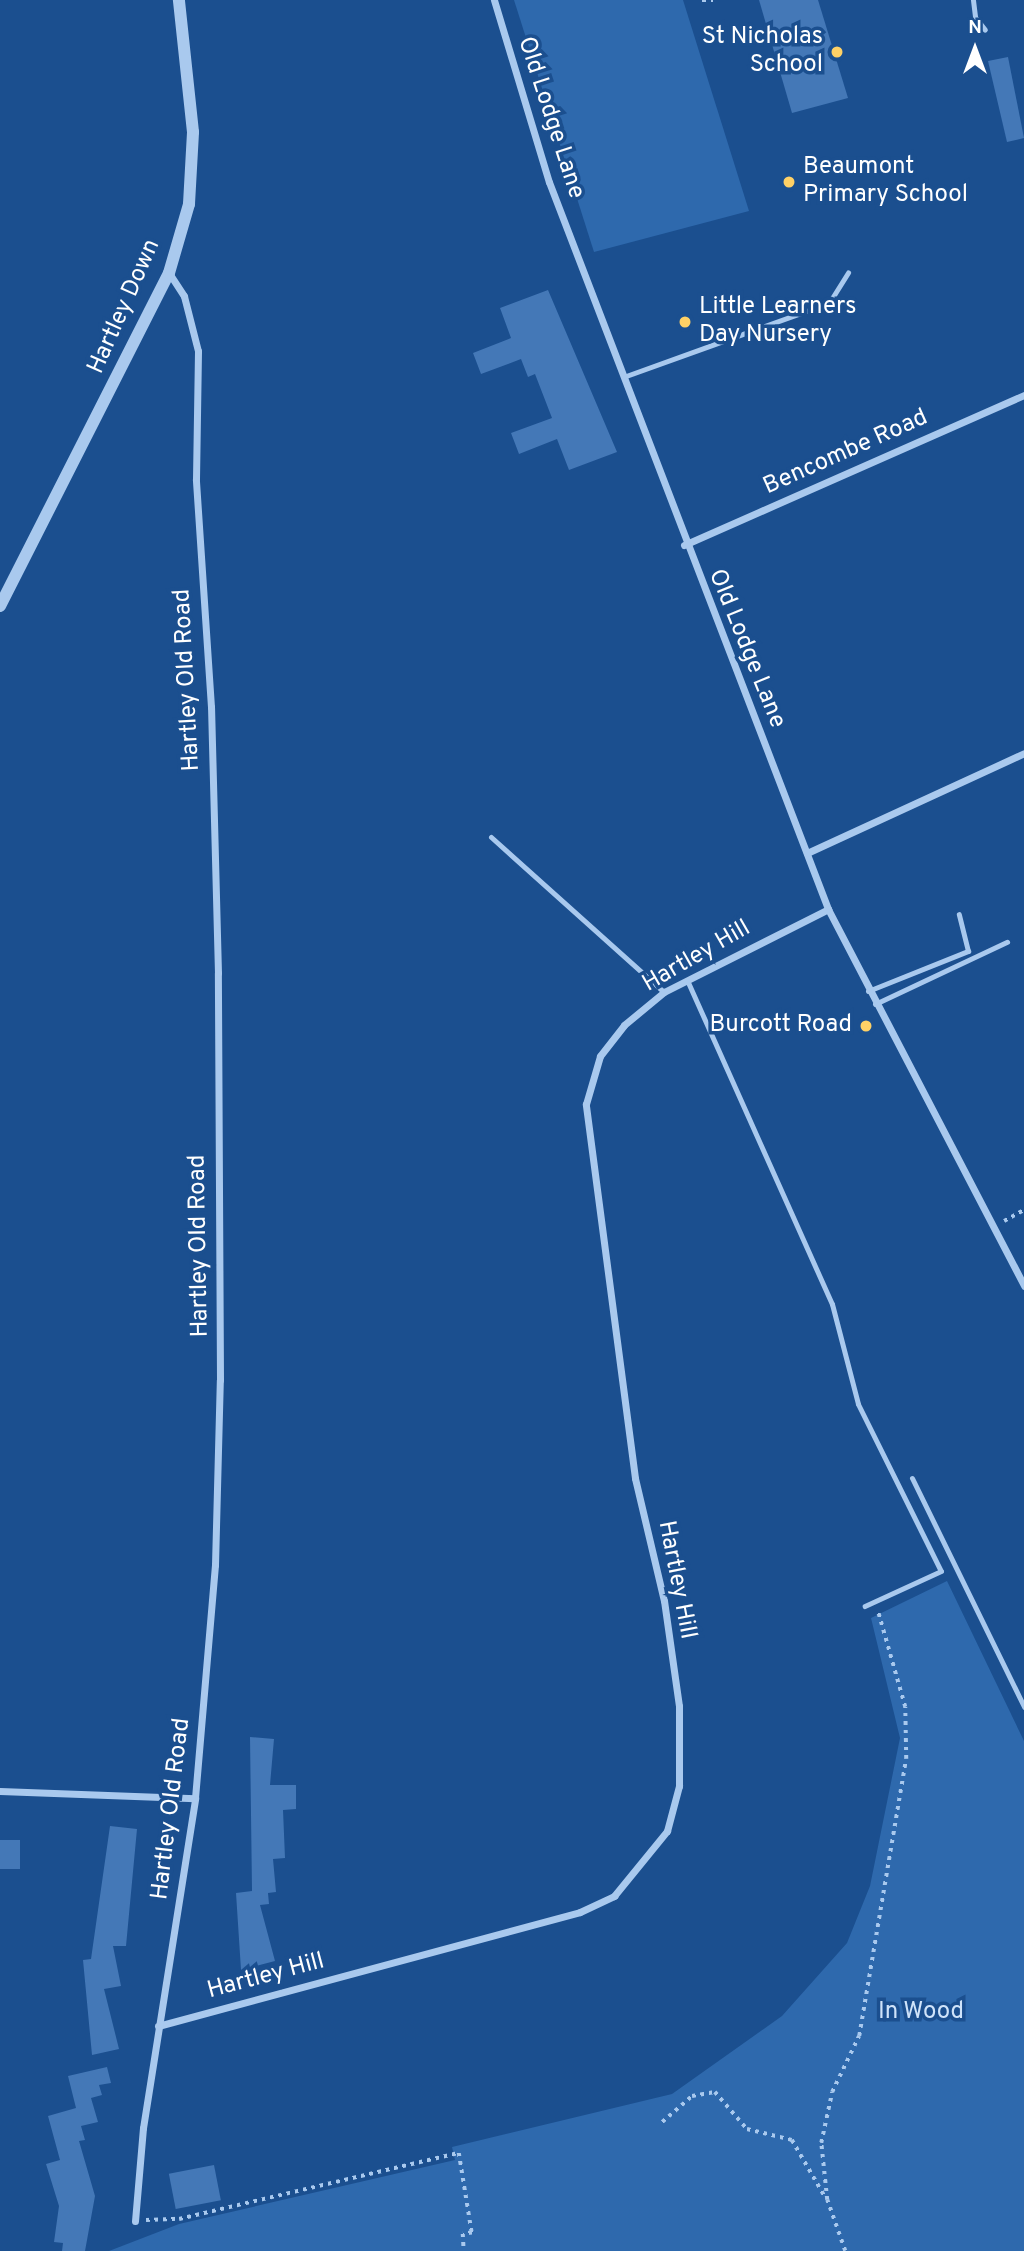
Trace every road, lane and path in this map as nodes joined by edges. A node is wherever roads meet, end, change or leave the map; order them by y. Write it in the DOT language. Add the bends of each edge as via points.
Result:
graph roads {
  1 [pos="179,0"];
  2 [pos="494,0"];
  3 [pos="702,0"];
  4 [pos="713,0"];
  5 [pos="973,0"];
  6 [pos="985,30"];
  7 [pos="169,273"];
  8 [pos="848,273"];
  9 [pos="626,376"];
  10 [pos="1024,395"];
  11 [pos="684,545"];
  12 [pos="0,606"];
  13 [pos="1024,753"];
  14 [pos="491,837"];
  15 [pos="807,853"];
  16 [pos="828,909"];
  17 [pos="959,914"];
  18 [pos="1007,942"];
  19 [pos="687,980"];
  20 [pos="868,991"];
  21 [pos="664,992"];
  22 [pos="875,1004"];
  23 [pos="1024,1210"];
  24 [pos="993,1227"];
  25 [pos="1024,1286"];
  26 [pos="912,1478"];
  27 [pos="889,1605"];
  28 [pos="865,1606"];
  29 [pos="1024,1707"];
  30 [pos="0,1791"];
  31 [pos="195,1798"];
  32 [pos="158,2026"];
  33 [pos="662,2122"];
  34 [pos="827,2200"];
  35 [pos="135,2221"];
  36 [pos="464,2251"];
  37 [pos="845,2251"];
  1 -- 7 [label="street, Hartley Down" via="193,132 189,204"];
  2 -- 9 [label="street, Old Lodge Lane" via="549,182"];
  3 -- 4 [label="path"];
  5 -- 6 [label="lane" via="975,17"];
  7 -- 12 [label="street, Hartley Down"];
  7 -- 31 [label="street, Hartley Old Road" via="184,296 198,351 196,480 211,708 218,973 222,1270 215,1565"];
  8 -- 9 [label="lane" via="829,303"];
  9 -- 11 [label="street, Old Lodge Lane"];
  10 -- 11 [label="street, Bencombe Road"];
  11 -- 15 [label="street, Old Lodge Lane"];
  13 -- 15 [label="street"];
  14 -- 21 [label="lane"];
  15 -- 16 [label="street, Old Lodge Lane"];
  16 -- 19 [label="street, Hartley Hill"];
  16 -- 20 [label="street, Old Lodge Lane"];
  17 -- 20 [label="lane" via="968,951"];
  18 -- 22 [label="lane"];
  19 -- 21 [label="street, Hartley Hill"];
  19 -- 28 [label="lane" via="832,1304 858,1405 941,1571"];
  20 -- 22 [label="street, Old Lodge Lane"];
  21 -- 32 [label="street, Hartley Hill" via="624,1025 600,1056 586,1104 635,1478 664,1601 679,1706 679,1786 667,1831 614,1896 580,1912"];
  22 -- 24 [label="street, Old Lodge Lane"];
  23 -- 24 [label="path"];
  24 -- 25 [label="street, Old Lodge Lane"];
  26 -- 29 [label="lane"];
  27 -- 34 [label="path" via="876,1619 905,1707 906,1759 859,2036 832,2092 821,2143"];
  30 -- 31 [label="street"];
  31 -- 32 [label="street, Hartley Old Road"];
  32 -- 35 [label="street, Hartley Old Road"];
  33 -- 34 [label="path" via="692,2096 715,2092 747,2129 792,2140"];
  34 -- 37 [label="path"];
  35 -- 36 [label="path" via="178,2219 459,2153 472,2233 463,2234"];
}
